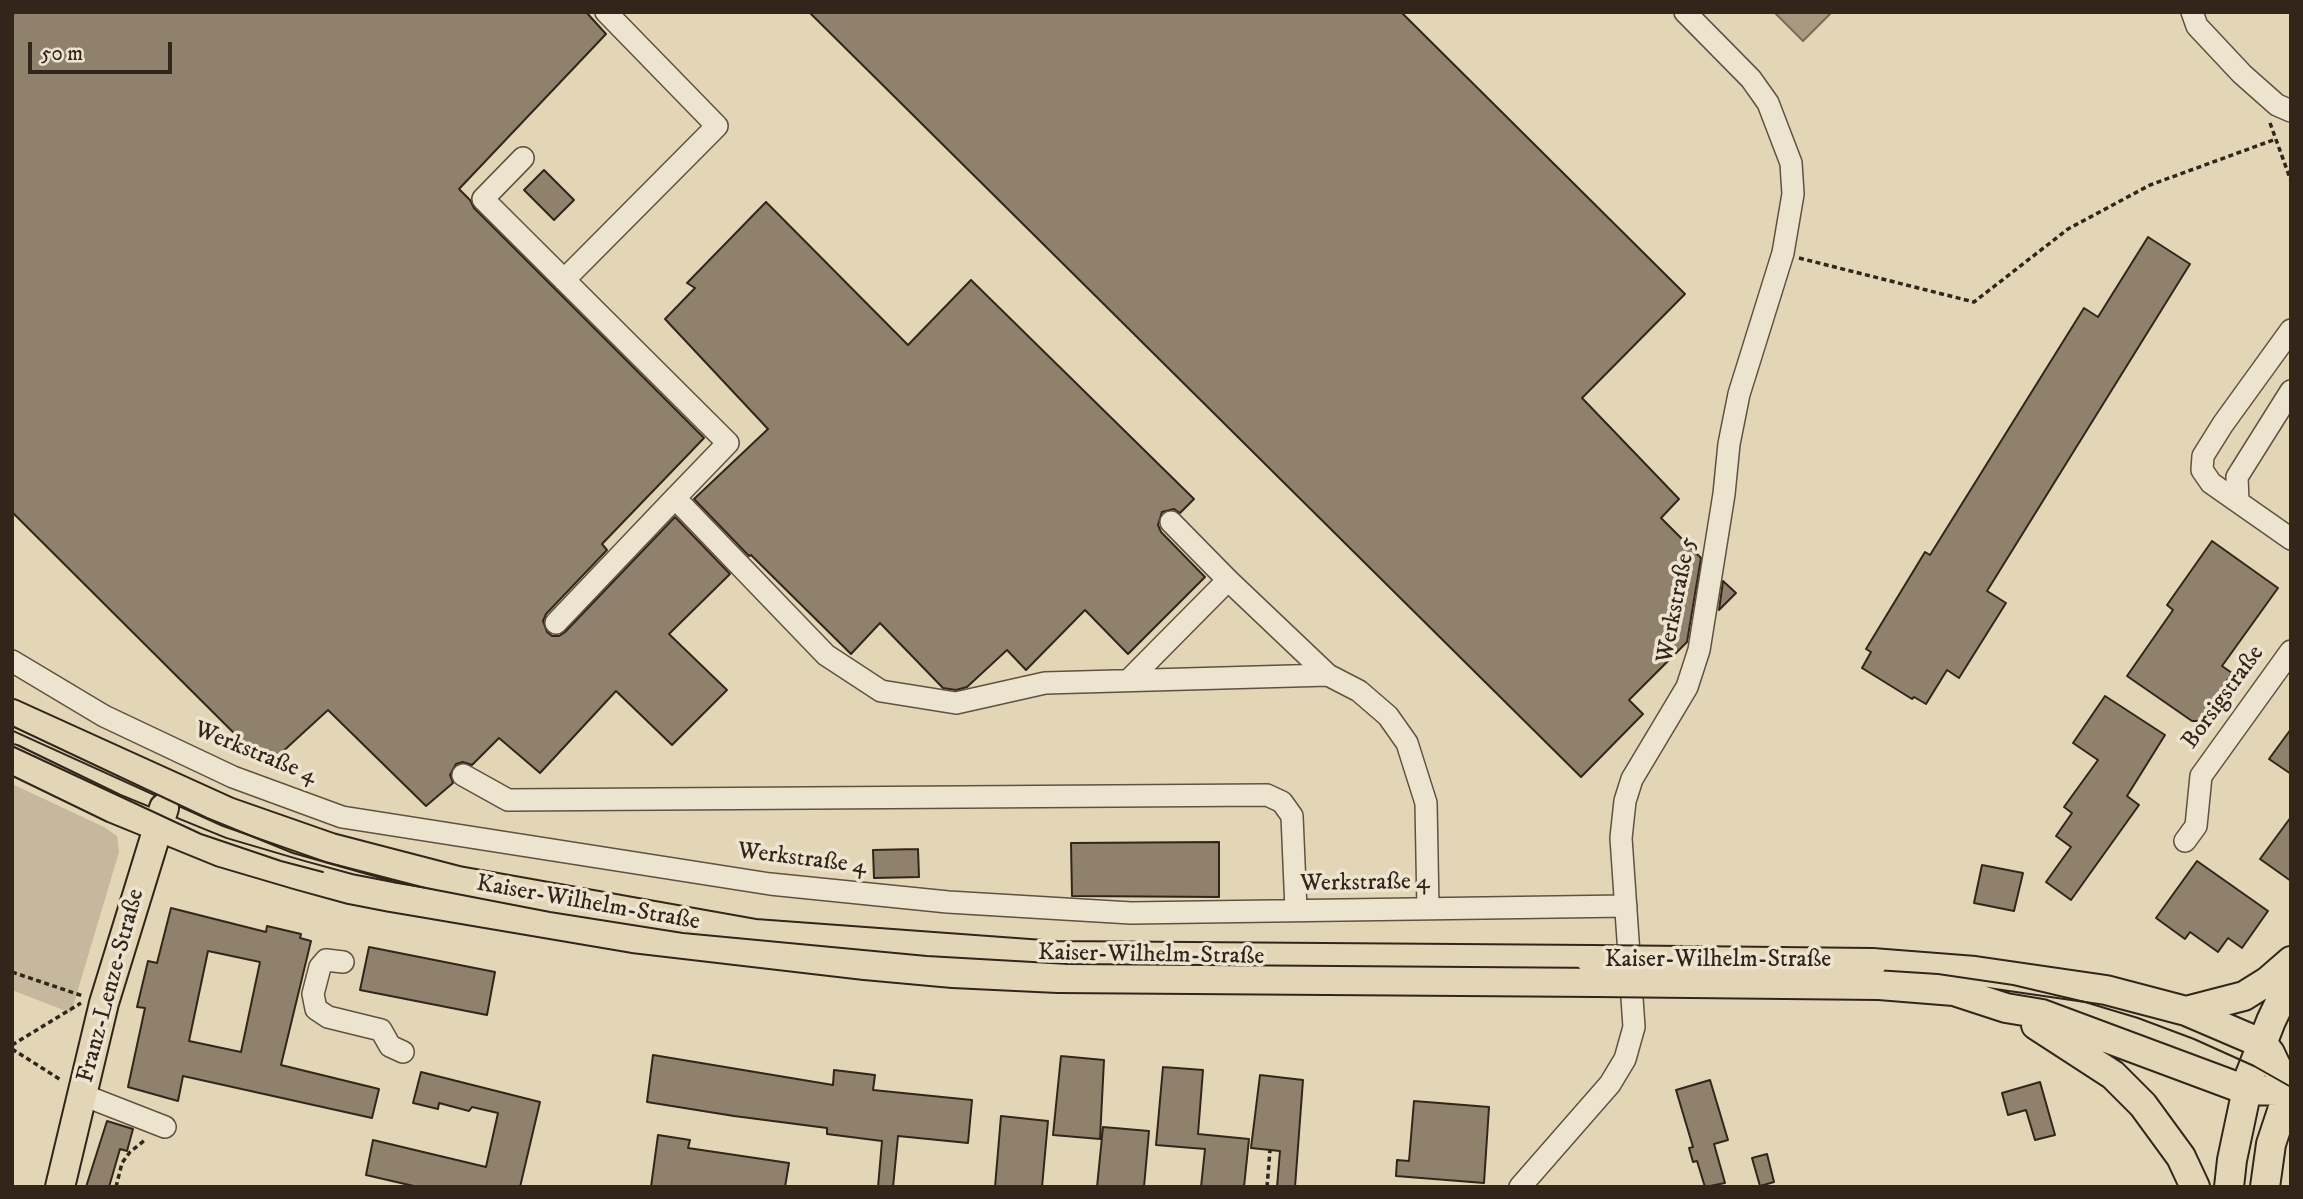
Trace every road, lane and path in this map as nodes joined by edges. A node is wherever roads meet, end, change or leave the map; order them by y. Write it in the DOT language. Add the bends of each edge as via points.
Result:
graph roads {
  1 [pos="606,12"];
  2 [pos="1685,12"];
  3 [pos="2192,12"];
  4 [pos="2256,87"];
  5 [pos="2291,111"];
  6 [pos="2276,139"];
  7 [pos="523,158"];
  8 [pos="2291,181"];
  9 [pos="1807,260"];
  10 [pos="564,280"];
  11 [pos="2291,330"];
  12 [pos="2291,391"];
  13 [pos="675,498"];
  14 [pos="2238,501"];
  15 [pos="1171,522"];
  16 [pos="2291,539"];
  17 [pos="1228,580"];
  18 [pos="556,623"];
  19 [pos="2291,651"];
  20 [pos="12,661"];
  21 [pos="1328,675"];
  22 [pos="1130,679"];
  23 [pos="12,714"];
  24 [pos="12,759"];
  25 [pos="463,775"];
  26 [pos="171,788"];
  27 [pos="159,826"];
  28 [pos="2185,841"];
  29 [pos="1626,906"];
  30 [pos="1428,909"];
  31 [pos="1296,910"];
  32 [pos="2291,961"];
  33 [pos="344,962"];
  34 [pos="1594,971"];
  35 [pos="12,972"];
  36 [pos="1875,974"];
  37 [pos="2291,979"];
  38 [pos="2007,1008"];
  39 [pos="2186,1011"];
  40 [pos="2263,1044"];
  41 [pos="12,1047"];
  42 [pos="403,1052"];
  43 [pos="2290,1089"];
  44 [pos="2246,1090"];
  45 [pos="83,1095"];
  46 [pos="165,1127"];
  47 [pos="1270,1150"];
  48 [pos="60,1187"];
  49 [pos="116,1187"];
  50 [pos="1267,1187"];
  51 [pos="1520,1187"];
  52 [pos="2195,1187"];
  53 [pos="2229,1187"];
  54 [pos="2265,1187"];
  1 -- 10 [label="street" via="717,126"];
  2 -- 29 [label="street, Werkstraße 5" via="1751,79 1768,103 1791,163 1793,194 1783,253 1732,432 1699,650 1687,687 1632,779 1625,801"];
  3 -- 4 [label="street" via="2197,26"];
  4 -- 5 [label="street"];
  4 -- 6 [label="path"];
  6 -- 8 [label="path"];
  6 -- 9 [label="path" via="2150,185 2068,229 1974,303"];
  7 -- 10 [label="street" via="483,199"];
  10 -- 13 [label="street" via="728,443"];
  11 -- 14 [label="street" via="2203,456 2202,470 2211,483"];
  12 -- 14 [label="street" via="2237,477"];
  13 -- 18 [label="street"];
  13 -- 22 [label="street" via="826,655 881,691 956,703 1045,683"];
  14 -- 16 [label="street"];
  15 -- 17 [label="street"];
  17 -- 21 [label="street"];
  17 -- 22 [label="street"];
  19 -- 28 [label="street, Borsigstraße" via="2201,776 2196,826"];
  20 -- 31 [label="street, Werkstraße 4" via="104,716 233,777 342,817 771,884 907,898 1131,913"];
  21 -- 22 [label="street"];
  21 -- 30 [label="street" via="1359,691 1388,716 1407,743 1426,803"];
  23 -- 26 [label="main road, Kaiser-Wilhelm-Straße"];
  24 -- 27 [label="main road, Kaiser-Wilhelm-Straße"];
  25 -- 31 [label="street" via="508,800 1267,795 1282,802 1292,816"];
  26 -- 27 [label="main road, Franz-Lenze-Straße"];
  26 -- 34 [label="main road, Kaiser-Wilhelm-Straße" via="228,812 390,865 755,934 1056,956"];
  27 -- 34 [label="main road, Kaiser-Wilhelm-Straße" via="221,852 364,892 633,938 865,965 1058,978"];
  27 -- 45 [label="main road, Franz-Lenze-Straße" via="116,962"];
  29 -- 30 [label="street, Werkstraße 4"];
  29 -- 51 [label="street, Werkstraße 5" via="1634,1027 1625,1059 1610,1084"];
  30 -- 31 [label="street, Werkstraße 4"];
  32 -- 39 [label="main road" via="2244,996"];
  33 -- 42 [label="street" via="326,960 320,967 313,994 316,1009 328,1017 377,1028 390,1046"];
  34 -- 36 [label="main road, Kaiser-Wilhelm-Straße, bridge"];
  35 -- 41 [label="path" via="89,998"];
  36 -- 38 [label="main road, Kaiser-Wilhelm-Straße"];
  36 -- 39 [label="main road, Kaiser-Wilhelm-Straße" via="1975,971 2106,990"];
  37 -- 40 [label="main road"];
  38 -- 44 [label="main road, Kaiser-Wilhelm-Straße" via="2042,1014"];
  38 -- 52 [label="main road" via="2113,1076 2143,1105"];
  39 -- 40 [label="main road, Kaiser-Wilhelm-Straße"];
  40 -- 43 [label="main road"];
  40 -- 44 [label="main road"];
  41 -- 45 [label="path"];
  43 -- 44 [label="main road, Kaiser-Wilhelm-Straße"];
  43 -- 54 [label="main road" via="2271,1144"];
  44 -- 53 [label="main road"];
  45 -- 46 [label="street"];
  45 -- 48 [label="main road, Franz-Lenze-Straße"];
  46 -- 49 [label="path" via="130,1152"];
  47 -- 50 [label="path"];
}
